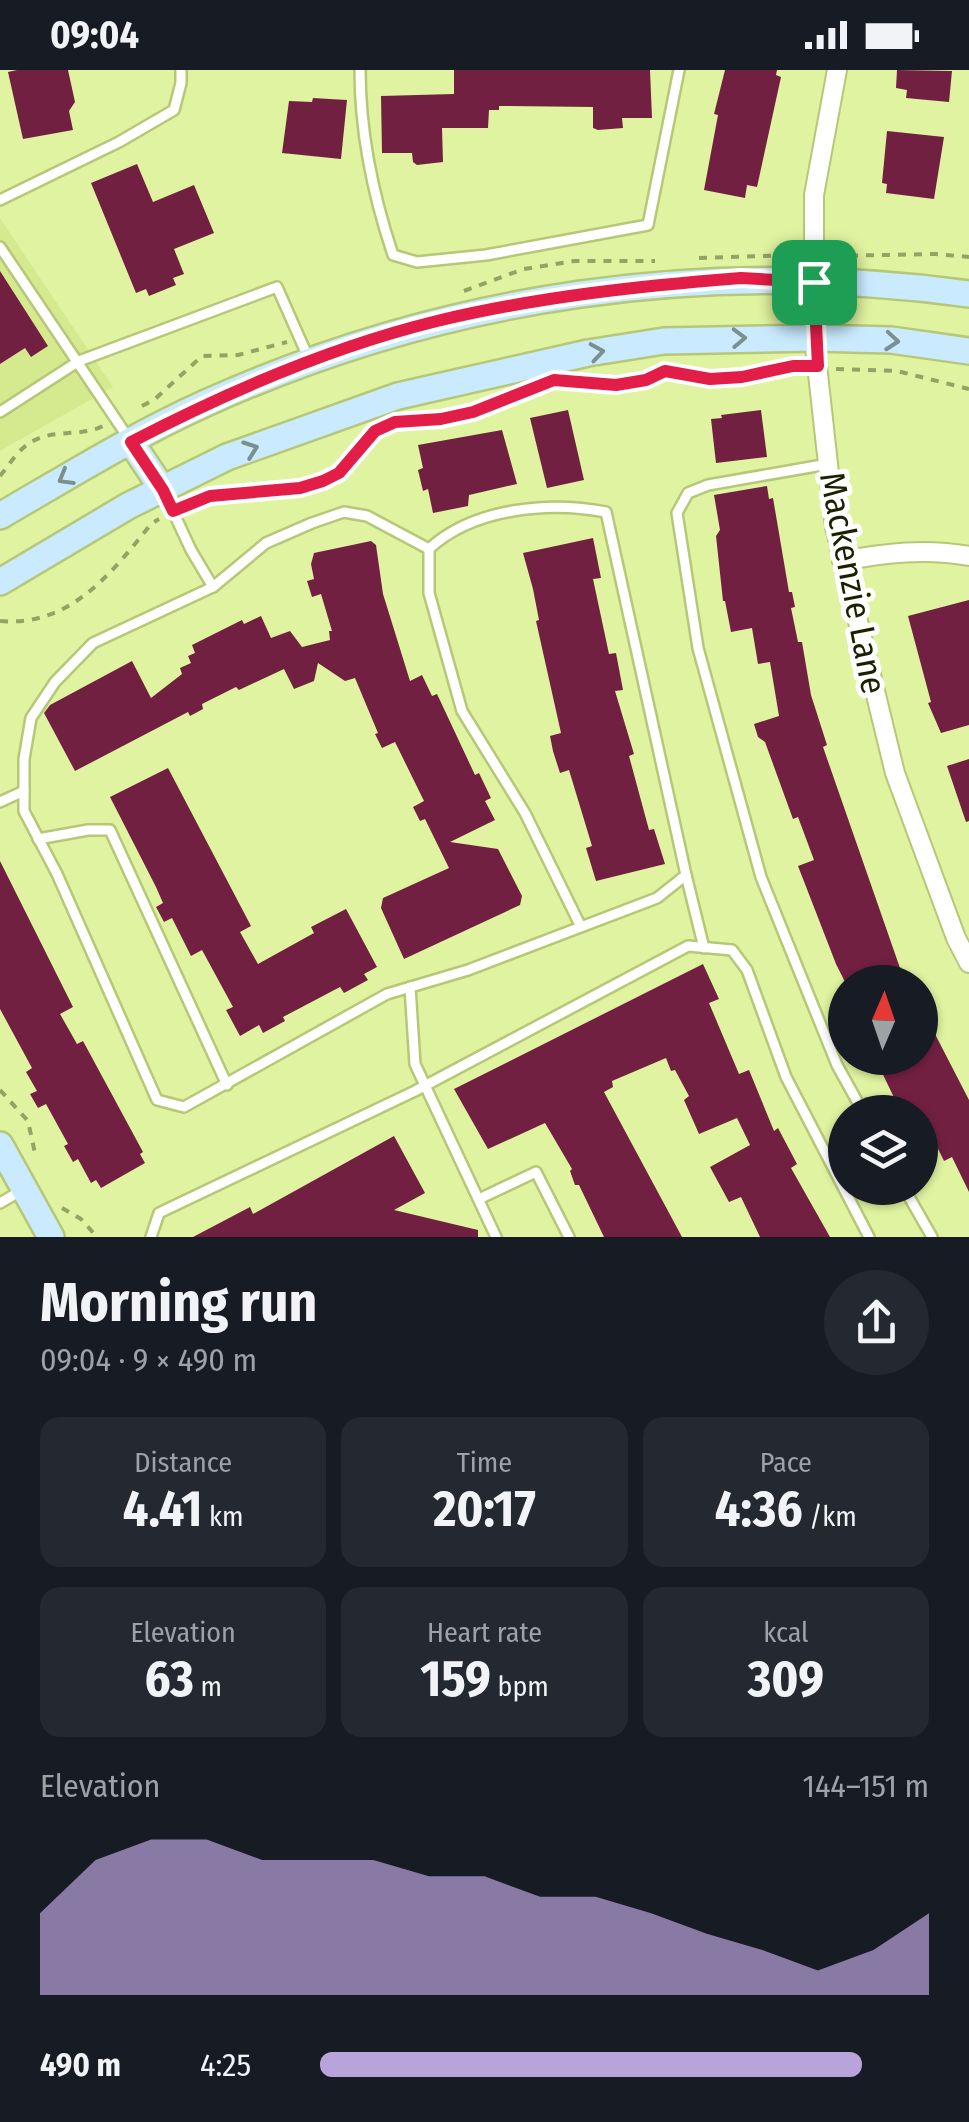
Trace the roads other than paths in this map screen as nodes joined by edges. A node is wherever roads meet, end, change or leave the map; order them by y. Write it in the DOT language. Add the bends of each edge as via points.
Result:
graph roads {
  1 [pos="181,70"];
  2 [pos="360,70"];
  3 [pos="679,70"];
  4 [pos="837,70"];
  5 [pos="0,200"];
  6 [pos="0,248"];
  7 [pos="814,282"];
  8 [pos="969,294"];
  9 [pos="814,338"];
  10 [pos="969,351"];
  11 [pos="79,361"];
  12 [pos="311,363"];
  13 [pos="0,412"];
  14 [pos="131,442"];
  15 [pos="828,464"];
  16 [pos="168,500"];
  17 [pos="0,516"];
  18 [pos="429,548"];
  19 [pos="969,556"];
  20 [pos="842,561"];
  21 [pos="0,582"];
  22 [pos="212,587"];
  23 [pos="24,791"];
  24 [pos="0,802"];
  25 [pos="38,839"];
  26 [pos="686,875"];
  27 [pos="581,928"];
  28 [pos="704,948"];
  29 [pos="969,963"];
  30 [pos="410,987"];
  31 [pos="227,1084"];
  32 [pos="426,1084"];
  33 [pos="854,1095"];
  34 [pos="0,1145"];
  35 [pos="30,1181"];
  36 [pos="478,1199"];
  37 [pos="0,1202"];
  38 [pos="914,1205"];
  39 [pos="51,1237"];
  40 [pos="151,1237"];
  41 [pos="496,1237"];
  42 [pos="569,1237"];
  43 [pos="869,1237"];
  44 [pos="932,1237"];
  1 -- 5 [label="lane" via="174,110"];
  2 -- 3 [label="lane" via="375,201 393,255 416,262 648,225"];
  4 -- 7 [label="street, Mackenzie Lane" via="814,194"];
  6 -- 11 [label="lane"];
  7 -- 8 [label="main road"];
  7 -- 9 [label="street, Mackenzie Lane"];
  7 -- 12 [label="main road" via="741,278 544,298 434,322"];
  9 -- 10 [label="main road, one-way"];
  9 -- 15 [label="street, Mackenzie Lane"];
  16 -- 9 [label="main road, one-way" via="227,457 398,396 588,352 664,342"];
  11 -- 12 [label="lane" via="277,287"];
  11 -- 13 [label="lane"];
  11 -- 14 [label="lane"];
  12 -- 14 [label="main road" via="206,403"];
  14 -- 16 [label="main road"];
  14 -- 17 [label="main road, one-way"];
  15 -- 20 [label="street, Mackenzie Lane"];
  15 -- 33 [label="lane" via="708,485 688,493 678,513 698,648 761,877"];
  16 -- 21 [label="main road" via="128,506"];
  16 -- 22 [label="lane"];
  18 -- 22 [label="lane" via="367,516 344,512 266,543"];
  18 -- 26 [label="lane" via="446,532 514,510 606,512"];
  18 -- 27 [label="lane" via="429,593 462,712 525,813"];
  19 -- 20 [label="street" via="885,552"];
  20 -- 29 [label="street, Mackenzie Lane" via="896,773"];
  22 -- 23 [label="lane" via="93,643 55,682 31,718"];
  23 -- 24 [label="lane"];
  23 -- 25 [label="lane" via="24,812"];
  25 -- 31 [label="lane" via="110,830"];
  25 -- 31 [label="lane" via="156,1100 184,1107"];
  26 -- 27 [label="lane" via="658,898"];
  26 -- 28 [label="lane"];
  27 -- 30 [label="lane"];
  28 -- 32 [label="lane" via="688,946"];
  28 -- 43 [label="lane" via="732,950 747,970 786,1076"];
  30 -- 31 [label="lane"];
  30 -- 32 [label="lane" via="415,1064"];
  32 -- 36 [label="lane"];
  32 -- 40 [label="lane" via="159,1213"];
  34 -- 35 [label="main road"];
  35 -- 37 [label="lane"];
  35 -- 39 [label="main road"];
  36 -- 41 [label="lane"];
  36 -- 42 [label="lane" via="536,1172"];
  38 -- 44 [label="lane"];
}
